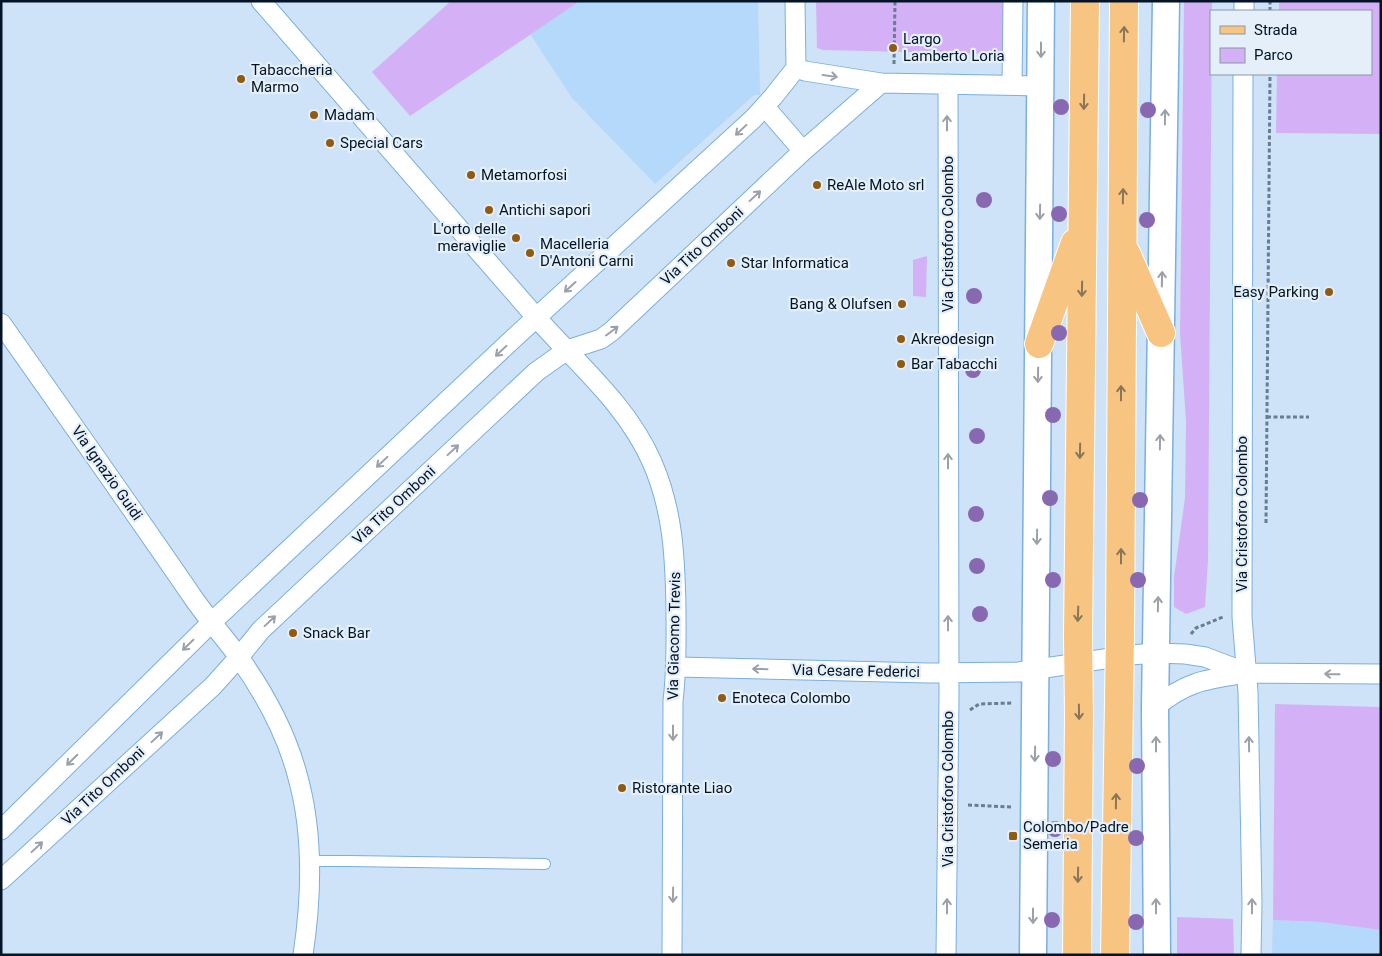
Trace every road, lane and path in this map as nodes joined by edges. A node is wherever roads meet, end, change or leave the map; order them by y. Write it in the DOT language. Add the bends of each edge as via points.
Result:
graph roads {
  1 [pos="261,1"];
  2 [pos="795,1"];
  3 [pos="1013,1"];
  4 [pos="1042,1"];
  5 [pos="1085,1"];
  6 [pos="1124,1"];
  7 [pos="1166,1"];
  8 [pos="895,2"];
  9 [pos="796,68"];
  10 [pos="894,69"];
  11 [pos="1243,75"];
  12 [pos="880,83"];
  13 [pos="948,84"];
  14 [pos="1012,85"];
  15 [pos="1042,86"];
  16 [pos="765,107"];
  17 [pos="803,151"];
  18 [pos="1083,222"];
  19 [pos="1122,245"];
  20 [pos="536,317"];
  21 [pos="1,323"];
  22 [pos="1161,334"];
  23 [pos="1039,344"];
  24 [pos="568,350"];
  25 [pos="1276,417"];
  26 [pos="1309,417"];
  27 [pos="212,622"];
  28 [pos="1157,653"];
  29 [pos="239,657"];
  30 [pos="1120,657"];
  31 [pos="1078,664"];
  32 [pos="677,667"];
  33 [pos="1036,670"];
  34 [pos="948,672"];
  35 [pos="1247,673"];
  36 [pos="1381,674"];
  37 [pos="1019,703"];
  38 [pos="1155,708"];
  39 [pos="968,712"];
  40 [pos="968,796"];
  41 [pos="968,805"];
  42 [pos="1034,808"];
  43 [pos="968,815"];
  44 [pos="1,830"];
  45 [pos="310,861"];
  46 [pos="545,864"];
  47 [pos="1,880"];
  48 [pos="303,955"];
  49 [pos="672,955"];
  50 [pos="946,955"];
  51 [pos="1033,955"];
  52 [pos="1077,955"];
  53 [pos="1114,955"];
  54 [pos="1156,955"];
  55 [pos="1251,955"];
  1 -- 20 [label="street, Via Giacomo Trevis"];
  2 -- 9 [label="street"];
  3 -- 14 [label="street"];
  4 -- 15 [label="main road, one-way"];
  5 -- 18 [label="main road, one-way"];
  19 -- 6 [label="main road, one-way"];
  22 -- 7 [label="main road, one-way"];
  8 -- 10 [label="path"];
  9 -- 12 [label="street, one-way"];
  9 -- 16 [label="street"];
  11 -- 35 [label="street, Via Cristoforo Colombo" via="1242,617"];
  12 -- 13 [label="street"];
  12 -- 17 [label="street, Via Tito Omboni"];
  13 -- 14 [label="street"];
  34 -- 13 [label="street, Via Cristoforo Colombo, one-way"];
  14 -- 15 [label="street"];
  15 -- 23 [label="main road, one-way"];
  16 -- 17 [label="street"];
  16 -- 20 [label="street, one-way"];
  24 -- 17 [label="street, Via Tito Omboni, one-way" via="601,339 612,331"];
  18 -- 23 [label="main road"];
  18 -- 31 [label="main road, one-way"];
  19 -- 22 [label="main road"];
  30 -- 19 [label="main road, one-way"];
  20 -- 24 [label="street, Via Giacomo Trevis"];
  20 -- 27 [label="street, one-way"];
  21 -- 27 [label="street, Via Ignazio Guidi"];
  28 -- 22 [label="main road, one-way"];
  23 -- 33 [label="main road, one-way"];
  29 -- 24 [label="street, Via Tito Omboni, one-way" via="261,630 536,372"];
  24 -- 32 [label="street, Via Giacomo Trevis" via="632,426 658,477 674,545"];
  25 -- 26 [label="path"];
  27 -- 29 [label="street, Via Ignazio Guidi"];
  27 -- 44 [label="street, one-way"];
  28 -- 30 [label="street"];
  28 -- 35 [label="street" via="1205,657"];
  28 -- 38 [label="main road"];
  29 -- 45 [label="street, Via Ignazio Guidi" via="275,718 297,774"];
  47 -- 29 [label="street, Via Tito Omboni, one-way" via="213,686"];
  30 -- 31 [label="street"];
  53 -- 30 [label="main road, one-way"];
  31 -- 33 [label="street"];
  31 -- 52 [label="main road, one-way"];
  34 -- 32 [label="street, Via Cesare Federici, one-way"];
  32 -- 49 [label="street, Via Giacomo Trevis, one-way" via="673,701"];
  33 -- 34 [label="street, Via Cesare Federici"];
  33 -- 42 [label="main road, one-way"];
  50 -- 34 [label="street, Via Cristoforo Colombo, one-way"];
  36 -- 35 [label="street, one-way"];
  35 -- 38 [label="street" via="1203,681 1178,690"];
  55 -- 35 [label="street, Via Cristoforo Colombo, one-way"];
  37 -- 39 [label="path" via="979,704"];
  54 -- 38 [label="main road, one-way"];
  40 -- 41 [label="path"];
  41 -- 42 [label="path"];
  41 -- 43 [label="path"];
  42 -- 51 [label="main road, one-way"];
  45 -- 46 [label="lane"];
  45 -- 48 [label="street, Via Ignazio Guidi"];
}
